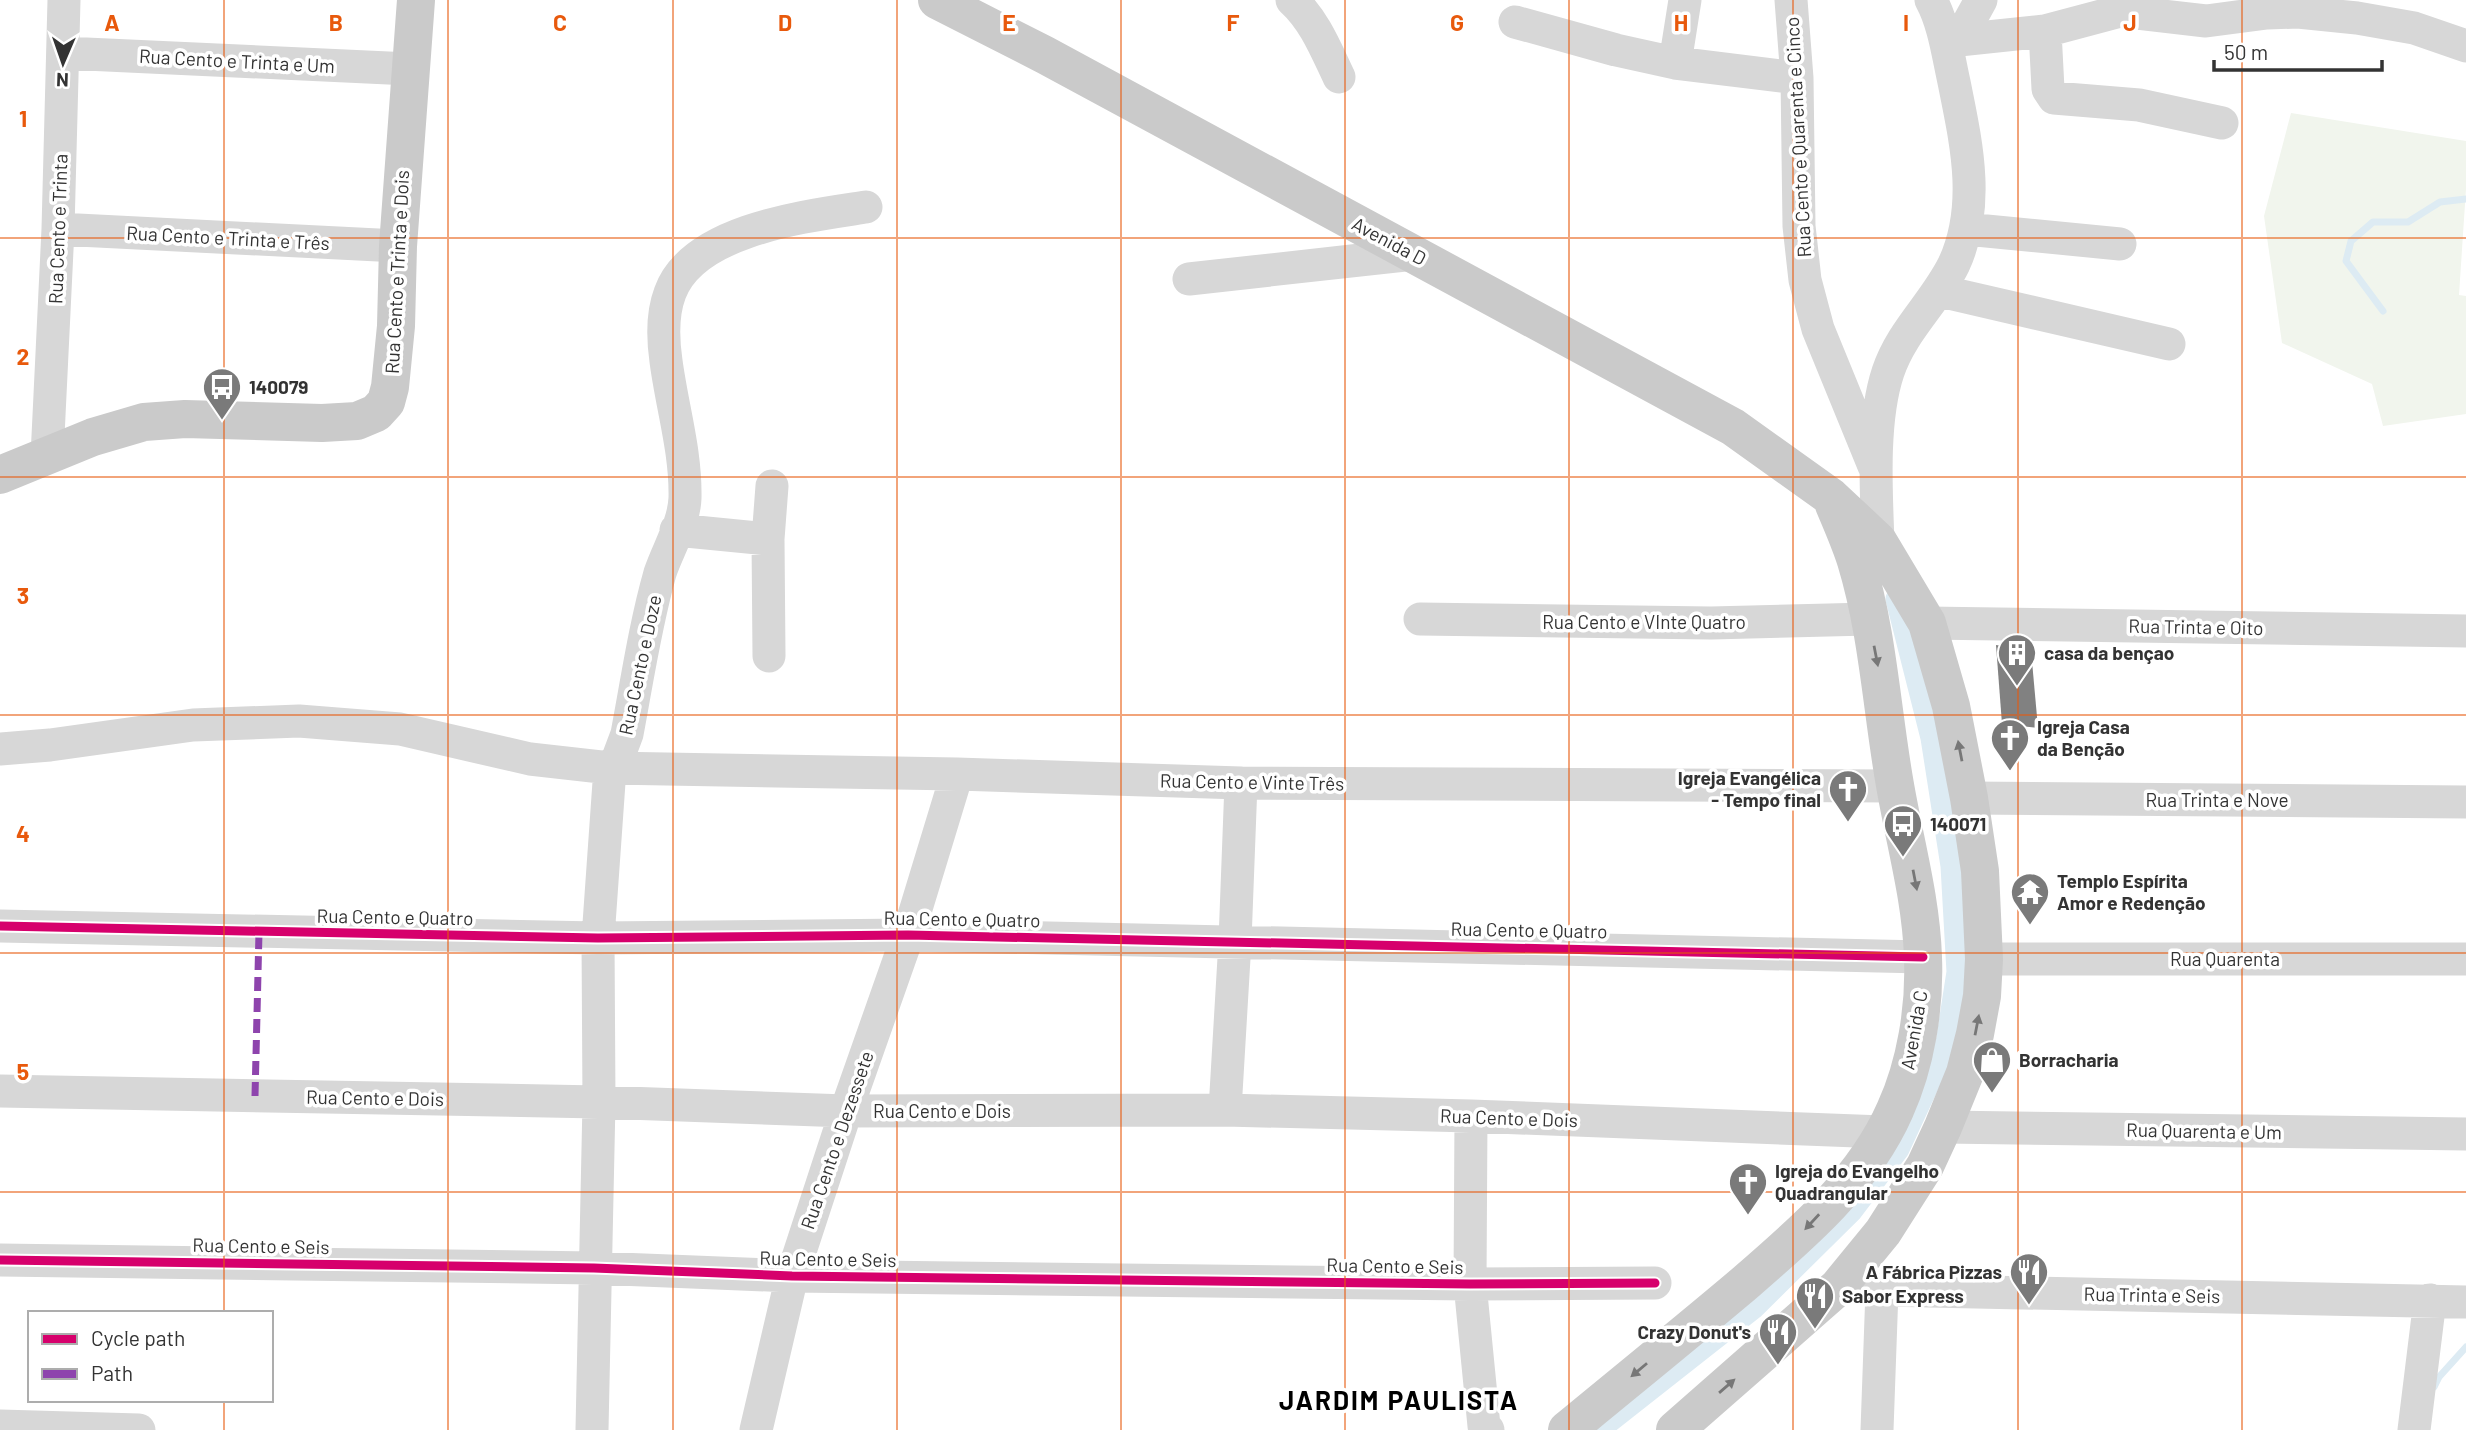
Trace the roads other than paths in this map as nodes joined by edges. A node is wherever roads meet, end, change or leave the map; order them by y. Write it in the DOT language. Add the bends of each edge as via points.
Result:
graph roads {
  1 [pos="64,0"];
  2 [pos="416,0"];
  3 [pos="937,0"];
  4 [pos="1292,0"];
  5 [pos="1685,0"];
  6 [pos="1791,0"];
  7 [pos="1931,0"];
  8 [pos="1981,0"];
  9 [pos="2124,5"];
  10 [pos="2358,9"];
  11 [pos="2415,14"];
  12 [pos="1515,22"];
  13 [pos="2045,31"];
  14 [pos="1953,42"];
  15 [pos="2466,46"];
  16 [pos="64,53"];
  17 [pos="1675,63"];
  18 [pos="410,69"];
  19 [pos="1339,77"];
  20 [pos="1797,78"];
  21 [pos="2222,123"];
  22 [pos="866,207"];
  23 [pos="58,229"];
  24 [pos="1966,229"];
  25 [pos="2120,244"];
  26 [pos="398,246"];
  27 [pos="1414,254"];
  28 [pos="1189,279"];
  29 [pos="1940,291"];
  30 [pos="2169,344"];
  31 [pos="47,457"];
  32 [pos="1877,471"];
  33 [pos="0,475"];
  34 [pos="772,485"];
  35 [pos="1831,497"];
  36 [pos="676,530"];
  37 [pos="768,539"];
  38 [pos="1878,541"];
  39 [pos="1420,619"];
  40 [pos="1869,619"];
  41 [pos="1927,623"];
  42 [pos="2466,631"];
  43 [pos="769,656"];
  44 [pos="0,749"];
  45 [pos="610,768"];
  46 [pos="957,774"];
  47 [pos="1241,783"];
  48 [pos="1895,786"];
  49 [pos="1969,798"];
  50 [pos="2466,802"];
  51 [pos="0,926"];
  52 [pos="908,935"];
  53 [pos="598,938"];
  54 [pos="1235,941"];
  55 [pos="1923,957"];
  56 [pos="1984,959"];
  57 [pos="2466,959"];
  58 [pos="0,1091"];
  59 [pos="599,1102"];
  60 [pos="1225,1110"];
  61 [pos="846,1111"];
  62 [pos="1471,1116"];
  63 [pos="1943,1127"];
  64 [pos="1884,1132"];
  65 [pos="2466,1134"];
  66 [pos="0,1260"];
  67 [pos="594,1268"];
  68 [pos="792,1276"];
  69 [pos="1656,1283"];
  70 [pos="1470,1284"];
  71 [pos="1838,1287"];
  72 [pos="1882,1290"];
  73 [pos="2430,1300"];
  74 [pos="2466,1302"];
  75 [pos="0,1426"];
  76 [pos="1482,1428"];
  77 [pos="139,1430"];
  78 [pos="592,1430"];
  79 [pos="756,1430"];
  80 [pos="1567,1430"];
  81 [pos="1675,1430"];
  82 [pos="1877,1430"];
  83 [pos="2414,1430"];
  1 -- 16 [label="street, Rua Cento e Trinta"];
  2 -- 18 [label="main road, Rua Cento e Trinta e Dois"];
  3 -- 27 [label="main road, Avenida D"];
  4 -- 19 [label="street" via="1316,29"];
  5 -- 17 [label="street"];
  6 -- 20 [label="street, Rua Cento e Quarenta e Cinco"];
  7 -- 14 [label="street"];
  8 -- 14 [label="street"];
  9 -- 10 [label="street" via="2206,21"];
  9 -- 13 [label="street" via="2097,19"];
  10 -- 11 [label="street"];
  11 -- 15 [label="street"];
  12 -- 17 [label="street"];
  13 -- 14 [label="street"];
  13 -- 21 [label="street" via="2048,89 2054,98 2139,105"];
  14 -- 24 [label="street" via="1968,151"];
  16 -- 18 [label="street, Rua Cento e Trinta e Um"];
  16 -- 23 [label="street, Rua Cento e Trinta"];
  17 -- 20 [label="street"];
  18 -- 26 [label="main road, Rua Cento e Trinta e Dois"];
  20 -- 32 [label="street, Rua Cento e Quarenta e Cinco" via="1798,226 1805,279 1818,329"];
  22 -- 36 [label="street, Rua Cento e Doze" via="806,216 729,240 704,252 682,271 670,290 665,309 666,361 681,442 685,498"];
  23 -- 26 [label="street, Rua Cento e Trinta e Três"];
  23 -- 31 [label="street, Rua Cento e Trinta"];
  24 -- 25 [label="street"];
  24 -- 29 [label="street"];
  26 -- 31 [label="main road, Rua Cento e Trinta e Dois" via="390,387 386,402 376,413 357,421 322,423 144,422"];
  27 -- 28 [label="street"];
  27 -- 35 [label="main road, Avenida D" via="1733,427"];
  29 -- 30 [label="street"];
  29 -- 32 [label="street" via="1898,345 1887,375 1880,408"];
  31 -- 33 [label="main road"];
  32 -- 38 [label="street"];
  34 -- 37 [label="street"];
  35 -- 38 [label="main road, Avenida D"];
  35 -- 40 [label="main road, Avenida C" via="1856,561"];
  36 -- 37 [label="street"];
  36 -- 45 [label="street, Rua Cento e Doze" via="658,585 627,734"];
  37 -- 43 [label="street"];
  38 -- 41 [label="main road, Avenida D"];
  39 -- 40 [label="street, Rua Cento e VInte Quatro" via="1711,623"];
  40 -- 48 [label="main road, Avenida C, one-way"];
  41 -- 42 [label="street, Rua Trinta e Oito"];
  49 -- 41 [label="main road, Avenida D, one-way" via="1951,706"];
  44 -- 45 [label="street, Rua Cento e Vinte Três" via="193,725 299,721 400,729 530,759"];
  45 -- 46 [label="street, Rua Cento e Vinte Três"];
  45 -- 53 [label="street, Rua Cento e Doze"];
  46 -- 47 [label="street, Rua Cento e Vinte Três"];
  46 -- 52 [label="street, Rua Cento e Dezessete"];
  47 -- 48 [label="street, Rua Cento e Vinte Três"];
  47 -- 54 [label="street"];
  48 -- 55 [label="main road, Avenida C, one-way" via="1917,886"];
  49 -- 50 [label="street, Rua Trinta e Nove"];
  49 -- 56 [label="main road, Avenida D" via="1980,871"];
  51 -- 53 [label="street, Rua Cento e Quatro"];
  52 -- 53 [label="street, Rua Cento e Quatro"];
  52 -- 54 [label="street, Rua Cento e Quatro"];
  52 -- 61 [label="street, Rua Cento e Dezessete"];
  53 -- 59 [label="street, Rua Cento e Doze"];
  54 -- 55 [label="street, Rua Cento e Quatro"];
  54 -- 60 [label="street"];
  55 -- 64 [label="main road, Avenida C" via="1922,1007 1913,1056"];
  56 -- 57 [label="street, Rua Quarenta"];
  63 -- 56 [label="main road, Avenida D, one-way" via="1975,1034"];
  58 -- 59 [label="street, Rua Cento e Dois"];
  59 -- 61 [label="street, Rua Cento e Dois"];
  59 -- 67 [label="street, Rua Cento e Doze"];
  60 -- 61 [label="street, Rua Cento e Dois"];
  60 -- 62 [label="street, Rua Cento e Dois"];
  61 -- 68 [label="street, Rua Cento e Dezessete"];
  62 -- 64 [label="street, Rua Cento e Dois"];
  62 -- 70 [label="street"];
  63 -- 65 [label="street, Rua Quarenta e Um"];
  63 -- 71 [label="main road, Avenida D" via="1925,1166 1883,1232"];
  64 -- 80 [label="main road, Avenida C, one-way" via="1856,1174 1800,1235"];
  66 -- 67 [label="street, Rua Cento e Seis"];
  67 -- 68 [label="street, Rua Cento e Seis"];
  67 -- 78 [label="street, Rua Cento e Doze"];
  68 -- 70 [label="street, Rua Cento e Seis"];
  68 -- 79 [label="street, Rua Cento e Dezessete"];
  69 -- 70 [label="street, Rua Cento e Seis"];
  70 -- 76 [label="street"];
  71 -- 72 [label="street, Rua Trinta e Seis"];
  81 -- 71 [label="main road, Avenida D, one-way"];
  72 -- 73 [label="street, Rua Trinta e Seis"];
  72 -- 82 [label="street"];
  73 -- 74 [label="street, Rua Trinta e Seis"];
  73 -- 83 [label="street"];
  75 -- 77 [label="street"];
}
